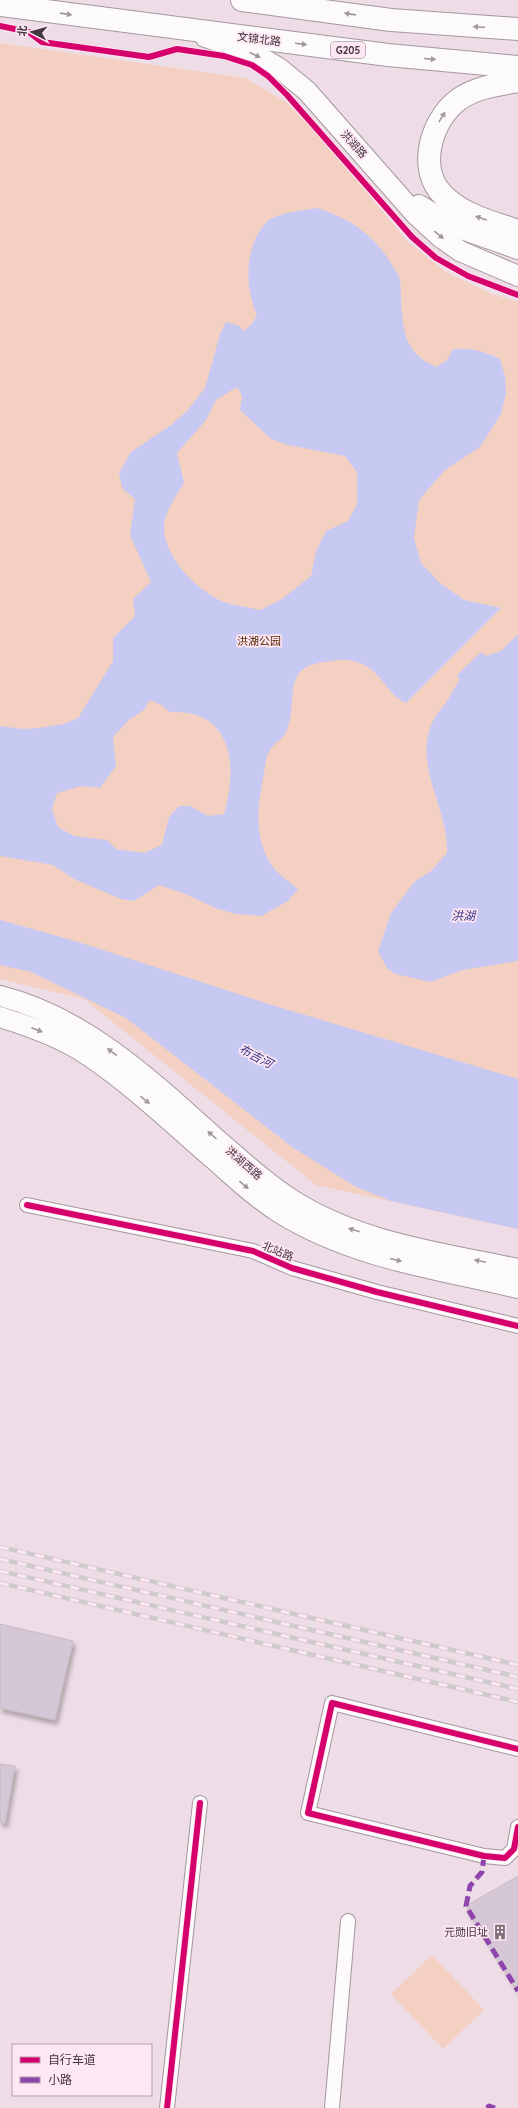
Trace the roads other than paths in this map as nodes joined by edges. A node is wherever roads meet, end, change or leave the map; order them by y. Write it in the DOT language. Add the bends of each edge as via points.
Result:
graph roads {
  1 [pos="242,0"];
  2 [pos="0,5"];
  3 [pos="179,29"];
  4 [pos="518,29"];
  5 [pos="518,67"];
  6 [pos="518,81"];
  7 [pos="392,187"];
  8 [pos="518,231"];
  9 [pos="518,249"];
  10 [pos="518,276"];
  11 [pos="0,996"];
  12 [pos="0,1017"];
  13 [pos="28,1205"];
  14 [pos="518,1269"];
  15 [pos="518,1288"];
  16 [pos="518,1326"];
  17 [pos="518,1749"];
  18 [pos="200,1804"];
  19 [pos="518,1827"];
  20 [pos="348,1921"];
  21 [pos="167,2108"];
  22 [pos="332,2108"];
  4 -- 1 [label="highway, one-way" via="392,20"];
  2 -- 3 [label="highway, 文锦北路 / G205, one-way"];
  3 -- 5 [label="highway, 文锦北路 / G205, one-way" via="388,55"];
  3 -- 7 [label="main road, 洪湖路, one-way" via="252,52 279,68 307,91"];
  8 -- 6 [label="highway, one-way" via="469,214 443,196 430,173 429,157 437,125 458,100 485,87"];
  7 -- 9 [label="main road" via="456,227"];
  7 -- 10 [label="main road, 洪湖路, one-way" via="416,215 440,237 460,250"];
  14 -- 11 [label="main road, 洪湖西路, one-way" via="372,1236 321,1216 295,1202 258,1176 155,1083 86,1032 53,1016"];
  12 -- 15 [label="main road, 洪湖西路, one-way" via="42,1032 78,1049 149,1103 248,1189 279,1213 305,1227 356,1250"];
  13 -- 16 [label="street, 北站路" via="253,1251 292,1268 377,1292"];
  17 -- 19 [label="street" via="332,1703 308,1813 484,1856 505,1858 514,1849"];
  18 -- 21 [label="street"];
  20 -- 22 [label="street"];
}
